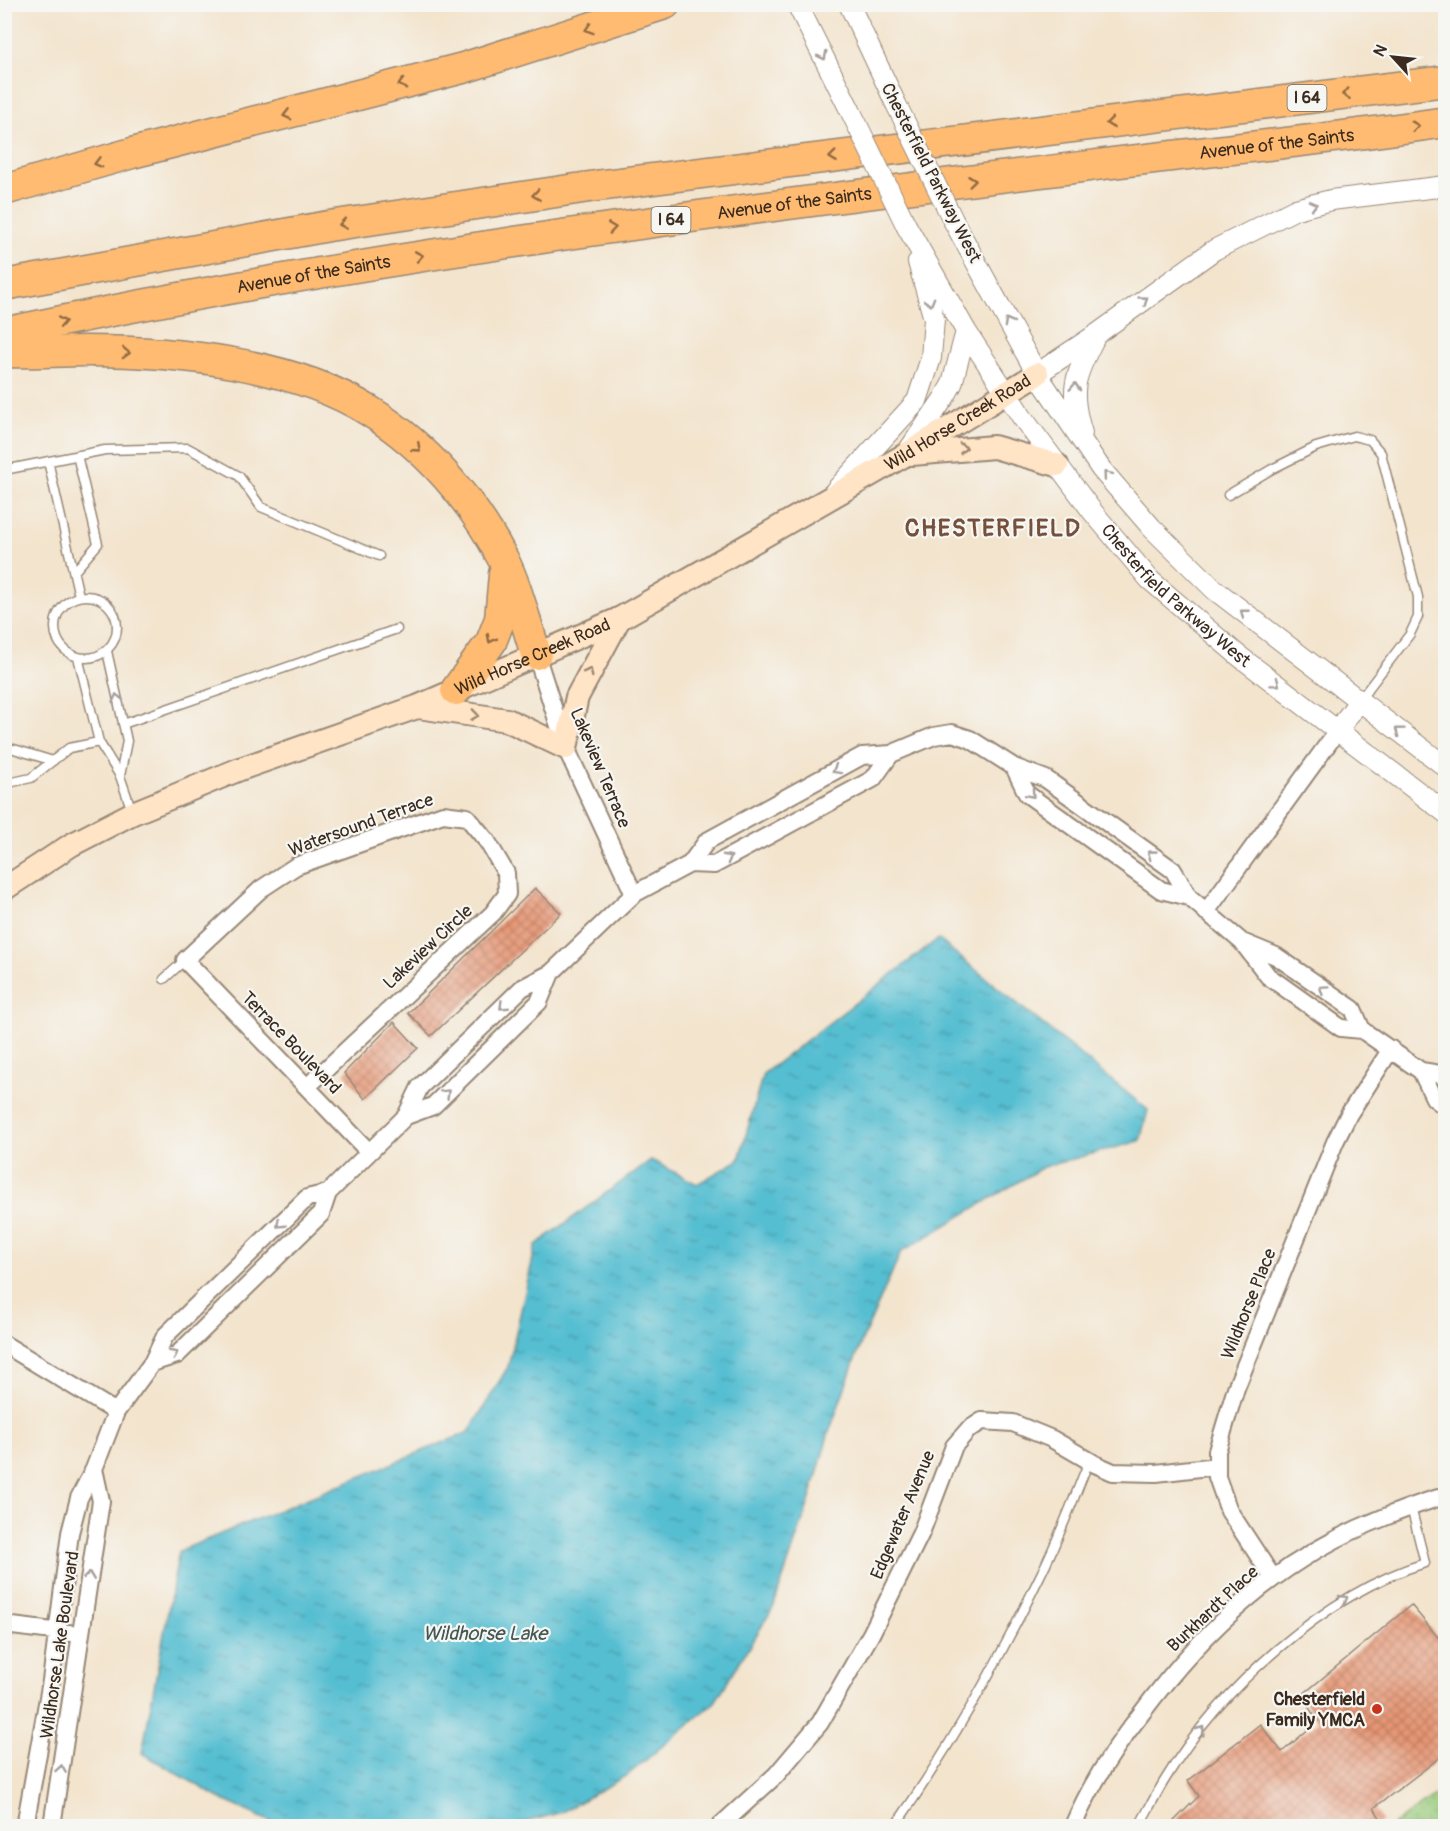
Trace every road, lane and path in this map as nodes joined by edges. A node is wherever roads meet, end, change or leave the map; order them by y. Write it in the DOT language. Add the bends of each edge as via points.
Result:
graph roads {
  1 [pos="665,4"];
  2 [pos="797,4"];
  3 [pos="849,4"];
  4 [pos="1446,81"];
  5 [pos="1446,122"];
  6 [pos="1446,186"];
  7 [pos="4,190"];
  8 [pos="916,245"];
  9 [pos="4,285"];
  10 [pos="966,331"];
  11 [pos="4,333"];
  12 [pos="1097,334"];
  13 [pos="4,352"];
  14 [pos="1036,374"];
  15 [pos="1005,392"];
  16 [pos="1085,444"];
  17 [pos="77,455"];
  18 [pos="905,455"];
  19 [pos="48,461"];
  20 [pos="1057,465"];
  21 [pos="4,470"];
  22 [pos="1228,495"];
  23 [pos="828,499"];
  24 [pos="379,556"];
  25 [pos="504,562"];
  26 [pos="74,572"];
  27 [pos="79,596"];
  28 [pos="619,619"];
  29 [pos="397,629"];
  30 [pos="106,651"];
  31 [pos="536,654"];
  32 [pos="78,657"];
  33 [pos="456,690"];
  34 [pos="1359,701"];
  35 [pos="417,707"];
  36 [pos="123,724"];
  37 [pos="1338,730"];
  38 [pos="99,742"];
  39 [pos="566,748"];
  40 [pos="14,749"];
  41 [pos="891,754"];
  42 [pos="53,761"];
  43 [pos="1014,767"];
  44 [pos="1446,767"];
  45 [pos="120,776"];
  46 [pos="4,784"];
  47 [pos="133,813"];
  48 [pos="1446,813"];
  49 [pos="467,817"];
  50 [pos="690,864"];
  51 [pos="4,889"];
  52 [pos="634,894"];
  53 [pos="1189,897"];
  54 [pos="1206,912"];
  55 [pos="185,960"];
  56 [pos="551,973"];
  57 [pos="164,979"];
  58 [pos="1391,1049"];
  59 [pos="1421,1071"];
  60 [pos="1446,1079"];
  61 [pos="307,1088"];
  62 [pos="1446,1107"];
  63 [pos="406,1116"];
  64 [pos="369,1152"];
  65 [pos="4,1344"];
  66 [pos="116,1412"];
  67 [pos="1089,1461"];
  68 [pos="1217,1466"];
  69 [pos="94,1469"];
  70 [pos="1446,1497"];
  71 [pos="1411,1507"];
  72 [pos="1274,1578"];
  73 [pos="4,1625"];
  74 [pos="58,1632"];
  75 [pos="81,1635"];
  76 [pos="25,1827"];
  77 [pos="52,1827"];
  78 [pos="720,1827"];
  79 [pos="895,1827"];
  80 [pos="1073,1827"];
  81 [pos="1139,1827"];
  1 -- 7 [label="highway, one-way" via="463,68"];
  2 -- 8 [label="street, Chesterfield Parkway West, one-way, bridge"];
  14 -- 3 [label="street, Chesterfield Parkway West, one-way, bridge" via="954,222"];
  4 -- 9 [label="highway, I 64, one-way" via="596,186 329,226"];
  11 -- 5 [label="highway, Avenue of the Saints / I 64, one-way" via="426,255 726,212"];
  12 -- 6 [label="street, one-way" via="1214,250 1296,210 1331,200"];
  8 -- 10 [label="street, Chesterfield Parkway West"];
  8 -- 23 [label="street, one-way" via="934,319 931,358 917,402"];
  10 -- 15 [label="street, Chesterfield Parkway West"];
  10 -- 18 [label="street" via="952,384"];
  12 -- 14 [label="street"];
  16 -- 12 [label="street, one-way" via="1076,414 1074,384"];
  13 -- 25 [label="highway, one-way" via="141,353 264,369 307,381 371,412 422,453 468,502"];
  14 -- 15 [label="main road, Wild Horse Creek Road"];
  14 -- 16 [label="street, Chesterfield Parkway West"];
  15 -- 18 [label="main road, Wild Horse Creek Road"];
  15 -- 20 [label="street, Chesterfield Parkway West"];
  34 -- 16 [label="street, Chesterfield Parkway West, one-way" via="1215,590 1152,528 1101,469"];
  17 -- 19 [label="lane"];
  17 -- 24 [label="lane" via="105,450 188,448 238,476 261,507"];
  17 -- 26 [label="lane" via="98,544"];
  18 -- 20 [label="main road, one-way" via="994,447"];
  18 -- 23 [label="main road, Wild Horse Creek Road"];
  19 -- 21 [label="lane"];
  19 -- 26 [label="lane"];
  20 -- 37 [label="street, Chesterfield Parkway West, one-way" via="1158,589"];
  22 -- 34 [label="lane" via="1316,447 1354,436 1370,441 1381,453 1418,597 1418,617 1410,634"];
  23 -- 28 [label="main road, Wild Horse Creek Road"];
  25 -- 31 [label="highway"];
  25 -- 33 [label="highway, one-way" via="500,619 491,642"];
  26 -- 27 [label="lane"];
  27 -- 30 [label="lane" via="100,598 114,612 117,633"];
  27 -- 32 [label="lane" via="61,607 54,626 60,646"];
  28 -- 31 [label="main road, Wild Horse Creek Road"];
  39 -- 28 [label="main road, one-way" via="577,697"];
  29 -- 36 [label="lane"];
  30 -- 32 [label="lane" via="98,656"];
  36 -- 30 [label="lane, one-way"];
  31 -- 33 [label="main road, Wild Horse Creek Road"];
  31 -- 39 [label="street, Lakeview Terrace"];
  32 -- 38 [label="lane"];
  33 -- 35 [label="main road, Wild Horse Creek Road"];
  34 -- 37 [label="street"];
  44 -- 34 [label="street, Chesterfield Parkway West, one-way"];
  35 -- 39 [label="main road, one-way" via="507,720"];
  35 -- 47 [label="main road, Wild Horse Creek Road" via="240,769"];
  36 -- 45 [label="lane" via="127,741"];
  37 -- 48 [label="street, Chesterfield Parkway West"];
  37 -- 54 [label="street"];
  38 -- 42 [label="lane" via="69,748"];
  38 -- 45 [label="lane"];
  39 -- 52 [label="street, Lakeview Terrace"];
  40 -- 42 [label="lane"];
  41 -- 43 [label="street, Wildhorse Lake Boulevard" via="934,736 952,733 970,739"];
  41 -- 50 [label="street, Wildhorse Lake Boulevard, one-way" via="862,756 707,841"];
  50 -- 41 [label="street, Wildhorse Lake Boulevard, one-way" via="714,865 873,779"];
  42 -- 46 [label="lane" via="31,778"];
  53 -- 43 [label="street, Wildhorse Lake Boulevard, one-way" via="1173,870 1046,779"];
  43 -- 53 [label="street, Wildhorse Lake Boulevard, one-way" via="1028,794 1161,890"];
  45 -- 47 [label="lane"];
  47 -- 51 [label="main road, Wild Horse Creek Road" via="71,845"];
  49 -- 55 [label="street, Watersound Terrace" via="443,814 296,866 261,889"];
  49 -- 61 [label="street, Lakeview Circle" via="506,873 507,894 493,913"];
  50 -- 52 [label="street, Wildhorse Lake Boulevard"];
  52 -- 56 [label="street, Wildhorse Lake Boulevard"];
  53 -- 54 [label="street, Wildhorse Lake Boulevard"];
  54 -- 58 [label="street, Wildhorse Lake Boulevard" via="1242,942 1276,956 1353,1009 1362,1030"];
  55 -- 57 [label="lane, Watersound Terrace"];
  55 -- 61 [label="street, Terrace Boulevard"];
  56 -- 63 [label="street, Wildhorse Lake Boulevard, one-way" via="522,988 420,1087"];
  63 -- 56 [label="street, Wildhorse Lake Boulevard, one-way" via="433,1106 539,1002"];
  58 -- 59 [label="street, Wildhorse Lake Boulevard"];
  58 -- 68 [label="street, Wildhorse Place" via="1335,1142 1236,1388 1216,1451"];
  59 -- 60 [label="street, Wildhorse Lake Boulevard"];
  59 -- 62 [label="street, Wildhorse Lake Boulevard" via="1434,1098"];
  61 -- 64 [label="street, Terrace Boulevard"];
  63 -- 64 [label="street, Wildhorse Lake Boulevard"];
  64 -- 66 [label="street, Wildhorse Lake Boulevard" via="328,1193 307,1198 165,1336 152,1363"];
  65 -- 66 [label="street"];
  66 -- 69 [label="street, Wildhorse Lake Boulevard"];
  67 -- 68 [label="street, Edgewater Avenue" via="1113,1472 1156,1473"];
  67 -- 78 [label="street, Edgewater Avenue" via="1052,1439 1013,1423 982,1421 968,1430 954,1446 921,1533 871,1634 820,1722 776,1775"];
  67 -- 79 [label="lane" via="1042,1573 974,1702"];
  68 -- 72 [label="street, Wildhorse Place" via="1229,1511"];
  69 -- 74 [label="street, Wildhorse Lake Boulevard" via="79,1498 70,1533"];
  75 -- 69 [label="street, Wildhorse Lake Boulevard, one-way" via="101,1501"];
  70 -- 71 [label="street, Burkhardt Place"];
  71 -- 72 [label="street, Burkhardt Place" via="1354,1529"];
  81 -- 71 [label="lane, one-way" via="1166,1777 1214,1714 1275,1651 1339,1602 1395,1572 1425,1563"];
  72 -- 80 [label="street, Burkhardt Place" via="1210,1632 1163,1683 1115,1748"];
  73 -- 74 [label="street"];
  74 -- 75 [label="street"];
  74 -- 76 [label="street, Wildhorse Lake Boulevard"];
  77 -- 75 [label="street, Wildhorse Lake Boulevard, one-way"];
}
